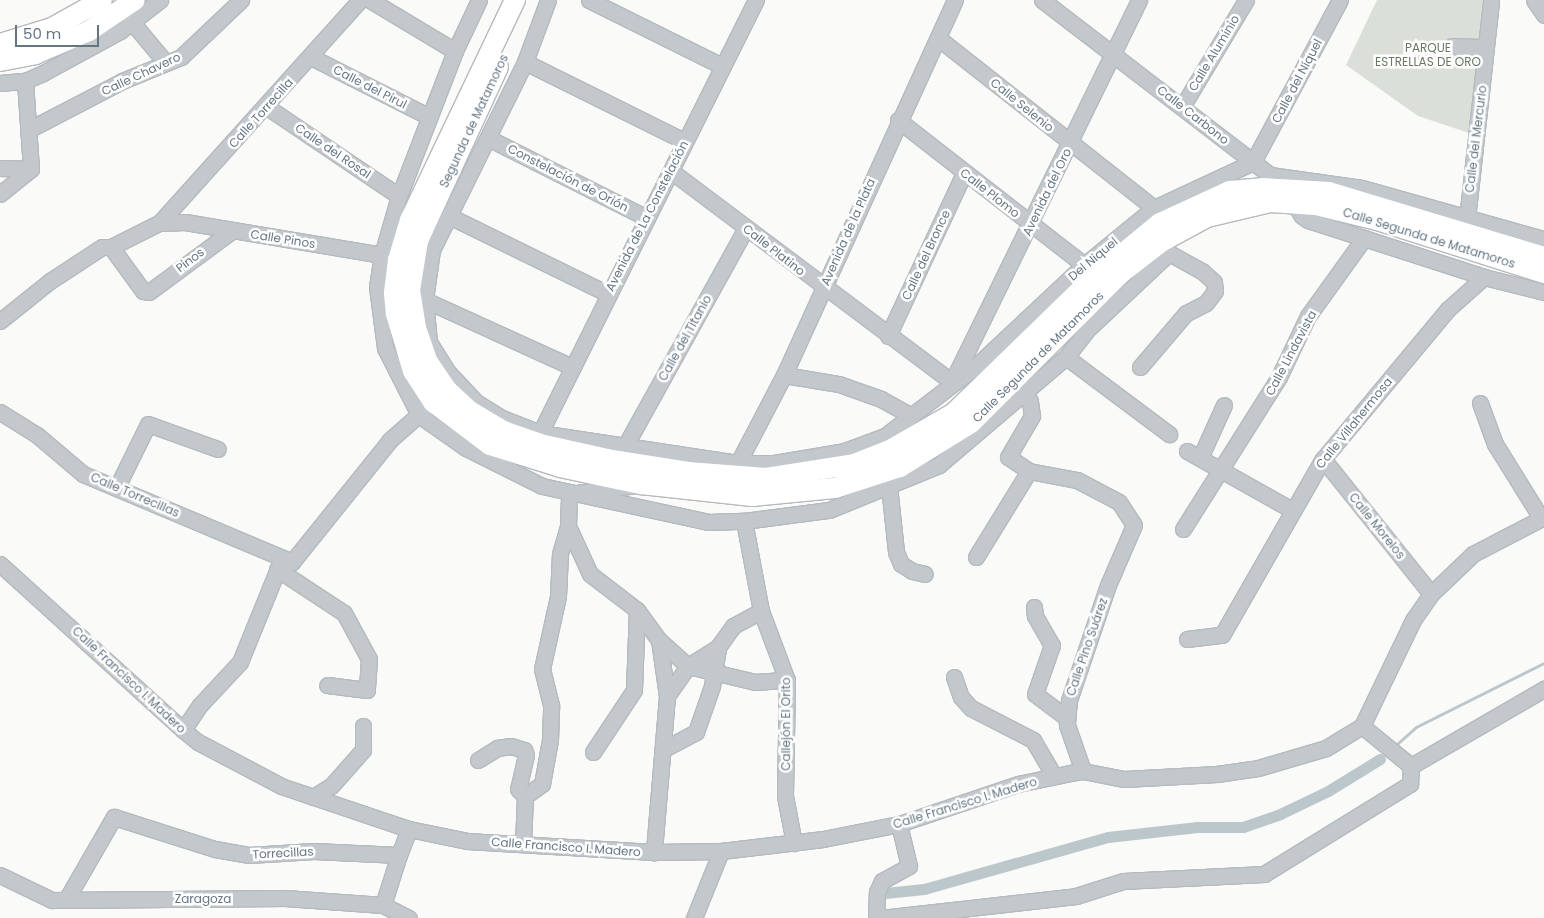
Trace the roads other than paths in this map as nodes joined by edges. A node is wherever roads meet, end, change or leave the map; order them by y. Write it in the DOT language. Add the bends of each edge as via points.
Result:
graph roads {
  1 [pos="102,0"];
  2 [pos="160,0"];
  3 [pos="241,0"];
  4 [pos="360,0"];
  5 [pos="370,0"];
  6 [pos="479,0"];
  7 [pos="515,0"];
  8 [pos="529,0"];
  9 [pos="548,0"];
  10 [pos="589,0"];
  11 [pos="756,0"];
  12 [pos="955,0"];
  13 [pos="1042,0"];
  14 [pos="1139,0"];
  15 [pos="1246,0"];
  16 [pos="1340,0"];
  17 [pos="1491,0"];
  18 [pos="1534,0"];
  19 [pos="82,6"];
  20 [pos="130,11"];
  21 [pos="1544,15"];
  22 [pos="938,38"];
  23 [pos="0,44"];
  24 [pos="1452,46"];
  25 [pos="1486,47"];
  26 [pos="455,51"];
  27 [pos="1113,54"];
  28 [pos="311,58"];
  29 [pos="0,62"];
  30 [pos="525,62"];
  31 [pos="166,63"];
  32 [pos="722,66"];
  33 [pos="25,82"];
  34 [pos="0,83"];
  35 [pos="267,107"];
  36 [pos="1182,107"];
  37 [pos="430,118"];
  38 [pos="898,120"];
  39 [pos="28,130"];
  40 [pos="488,138"];
  41 [pos="684,141"];
  42 [pos="1070,143"];
  43 [pos="1253,162"];
  44 [pos="0,168"];
  45 [pos="31,169"];
  46 [pos="671,171"];
  47 [pos="964,173"];
  48 [pos="1270,176"];
  49 [pos="0,194"];
  50 [pos="399,196"];
  51 [pos="1291,197"];
  52 [pos="1154,208"];
  53 [pos="449,216"];
  54 [pos="647,218"];
  55 [pos="1467,219"];
  56 [pos="185,222"];
  57 [pos="159,223"];
  58 [pos="1031,224"];
  59 [pos="746,228"];
  60 [pos="233,230"];
  61 [pos="1364,238"];
  62 [pos="1544,239"];
  63 [pos="411,241"];
  64 [pos="111,247"];
  65 [pos="382,255"];
  66 [pos="1544,257"];
  67 [pos="1084,265"];
  68 [pos="1121,273"];
  69 [pos="1544,274"];
  70 [pos="1484,277"];
  71 [pos="823,288"];
  72 [pos="1544,292"];
  73 [pos="608,294"];
  74 [pos="425,300"];
  75 [pos="0,320"];
  76 [pos="1090,328"];
  77 [pos="888,336"];
  78 [pos="1066,357"];
  79 [pos="572,367"];
  80 [pos="1140,367"];
  81 [pos="784,375"];
  82 [pos="952,382"];
  83 [pos="1023,395"];
  84 [pos="433,402"];
  85 [pos="1480,403"];
  86 [pos="1224,405"];
  87 [pos="0,412"];
  88 [pos="912,416"];
  89 [pos="540,433"];
  90 [pos="1169,434"];
  91 [pos="624,448"];
  92 [pos="218,449"];
  93 [pos="1323,458"];
  94 [pos="738,463"];
  95 [pos="1223,470"];
  96 [pos="1028,471"];
  97 [pos="641,484"];
  98 [pos="889,486"];
  99 [pos="117,487"];
  100 [pos="569,494"];
  101 [pos="1292,510"];
  102 [pos="1542,518"];
  103 [pos="744,521"];
  104 [pos="568,526"];
  105 [pos="1183,530"];
  106 [pos="976,557"];
  107 [pos="280,563"];
  108 [pos="0,564"];
  109 [pos="925,574"];
  110 [pos="1431,594"];
  111 [pos="1034,607"];
  112 [pos="637,610"];
  113 [pos="761,611"];
  114 [pos="1187,639"];
  115 [pos="659,640"];
  116 [pos="718,647"];
  117 [pos="688,666"];
  118 [pos="714,674"];
  119 [pos="954,678"];
  120 [pos="787,680"];
  121 [pos="327,685"];
  122 [pos="1544,689"];
  123 [pos="667,696"];
  124 [pos="1067,718"];
  125 [pos="363,726"];
  126 [pos="1362,726"];
  127 [pos="183,730"];
  128 [pos="664,749"];
  129 [pos="592,752"];
  130 [pos="478,760"];
  131 [pos="1411,766"];
  132 [pos="1083,772"];
  133 [pos="1054,776"];
  134 [pos="524,796"];
  135 [pos="313,797"];
  136 [pos="898,824"];
  137 [pos="409,829"];
  138 [pos="794,843"];
  139 [pos="523,844"];
  140 [pos="721,851"];
  141 [pos="654,852"];
  142 [pos="399,855"];
  143 [pos="0,875"];
  144 [pos="66,900"];
  145 [pos="383,905"];
  146 [pos="409,918"];
  147 [pos="694,918"];
  148 [pos="876,918"];
  149 [pos="881,918"];
  1 -- 19 [label="main road"];
  2 -- 20 [label="street"];
  3 -- 31 [label="street, Calle Chavero" via="181,57"];
  4 -- 28 [label="street, Calle Torrecilla"];
  5 -- 26 [label="street"];
  6 -- 26 [label="street"];
  7 -- 63 [label="main road, Segunda de Matamoros" via="430,174"];
  8 -- 63 [label="main road, Segunda de Matamoros"];
  9 -- 30 [label="street"];
  10 -- 32 [label="street"];
  11 -- 32 [label="street, Avenida de La Constelación"];
  12 -- 22 [label="street, Avenida de la Plata"];
  13 -- 27 [label="street, Calle Carbono"];
  14 -- 27 [label="street, Avenida del Oro"];
  15 -- 36 [label="street, Calle Aluminio"];
  16 -- 43 [label="street, Calle del Níquel"];
  17 -- 25 [label="street, Calle del Mercurio"];
  18 -- 21 [label="street"];
  19 -- 23 [label="main road" via="52,28"];
  20 -- 29 [label="main road" via="35,54"];
  20 -- 31 [label="street"];
  20 -- 33 [label="street" via="120,31"];
  22 -- 38 [label="street, Avenida de la Plata"];
  22 -- 42 [label="street, Calle Selenio"];
  24 -- 25 [label="street"];
  25 -- 55 [label="street, Calle del Mercurio"];
  26 -- 37 [label="street"];
  27 -- 36 [label="street, Calle Carbono"];
  27 -- 42 [label="street, Avenida del Oro"];
  28 -- 35 [label="street, Calle Torrecilla"];
  28 -- 37 [label="street, Calle del Pirul"];
  30 -- 40 [label="street"];
  30 -- 41 [label="street"];
  31 -- 39 [label="street, Calle Chavero" via="122,81"];
  32 -- 41 [label="street, Avenida de La Constelación"];
  33 -- 34 [label="street"];
  33 -- 39 [label="street"];
  35 -- 50 [label="street, Calle del Rosal"];
  35 -- 57 [label="street, Calle Torrecilla"];
  36 -- 43 [label="street, Calle Carbono"];
  37 -- 50 [label="street"];
  38 -- 47 [label="street, Calle Plomo"];
  38 -- 71 [label="street, Avenida de la Plata"];
  39 -- 45 [label="street"];
  40 -- 53 [label="street"];
  40 -- 54 [label="street, Constelación de Orión"];
  41 -- 46 [label="street, Avenida de La Constelación"];
  42 -- 52 [label="street, Calle Selenio"];
  42 -- 58 [label="street, Avenida del Oro"];
  43 -- 48 [label="street, Calle Carbono"];
  43 -- 52 [label="street, Del Niquel"];
  44 -- 45 [label="street"];
  45 -- 49 [label="street"];
  46 -- 54 [label="street, Avenida de La Constelación"];
  46 -- 59 [label="street, Calle Platino"];
  47 -- 58 [label="street, Calle Plomo"];
  47 -- 77 [label="street, Calle del Bronce"];
  48 -- 51 [label="street, Calle Carbono"];
  48 -- 55 [label="street" via="1362,188"];
  50 -- 65 [label="street"];
  51 -- 61 [label="street, Calle Carbono" via="1308,220"];
  51 -- 66 [label="main road, Calle Segunda de Matamoros" via="1329,192 1378,204"];
  51 -- 68 [label="main road, Calle Segunda de Matamoros" via="1207,217 1161,242"];
  51 -- 69 [label="main road, Calle Segunda de Matamoros" via="1377,220"];
  51 -- 84 [label="main road, Calle Segunda de Matamoros" via="1230,191 1160,223 1091,280 954,413 892,449 854,464 766,478 688,472 540,444 503,431 470,411"];
  52 -- 67 [label="street, Del Niquel"];
  53 -- 73 [label="street"];
  53 -- 74 [label="street" via="432,250"];
  54 -- 73 [label="street, Avenida de La Constelación"];
  55 -- 62 [label="street"];
  56 -- 57 [label="street, Calle Torrecilla"];
  56 -- 60 [label="street, Calle Pinos"];
  57 -- 64 [label="street, Calle Torrecilla"];
  58 -- 67 [label="street, Calle Plomo"];
  58 -- 82 [label="street, Avenida del Oro"];
  59 -- 71 [label="street, Calle Platino"];
  59 -- 91 [label="street, Calle del Titanio"];
  60 -- 64 [label="street, Pinos" via="149,292 144,291"];
  60 -- 65 [label="street, Calle Pinos"];
  61 -- 70 [label="street, Calle Carbono"];
  61 -- 95 [label="street, Calle Lindavista" via="1308,316 1279,378"];
  63 -- 84 [label="main road, Calle Segunda de Matamoros" via="394,293 396,314 412,371"];
  64 -- 75 [label="street, Calle Torrecilla" via="102,247 50,281"];
  65 -- 84 [label="street" via="377,304 385,348"];
  67 -- 82 [label="street, Del Niquel" via="975,368"];
  68 -- 76 [label="street"];
  68 -- 97 [label="main road, Calle Segunda de Matamoros" via="971,424 900,467 835,488 789,494 752,496"];
  70 -- 72 [label="street, Calle Carbono"];
  70 -- 93 [label="street, Calle Villahermosa" via="1447,310"];
  71 -- 77 [label="street, Calle Platino"];
  71 -- 81 [label="street, Avenida de la Plata"];
  73 -- 79 [label="street, Avenida de La Constelación"];
  74 -- 79 [label="street"];
  74 -- 89 [label="street" via="429,342 448,372 476,402 502,418"];
  76 -- 78 [label="street"];
  76 -- 80 [label="street" via="1168,253 1203,272 1214,282 1215,291 1206,302 1186,313"];
  77 -- 82 [label="street, Calle Platino"];
  78 -- 83 [label="street"];
  78 -- 90 [label="street"];
  79 -- 89 [label="street, Avenida de La Constelación"];
  81 -- 88 [label="street" via="839,384 882,399"];
  81 -- 94 [label="street, Avenida de la Plata"];
  82 -- 88 [label="street"];
  83 -- 96 [label="street" via="1030,401 1032,416 1008,457"];
  83 -- 98 [label="street" via="939,465"];
  84 -- 97 [label="main road, Calle Segunda de Matamoros" via="490,445 560,467"];
  84 -- 100 [label="street" via="466,448 542,486"];
  84 -- 107 [label="street" via="390,440 292,562"];
  85 -- 102 [label="street" via="1495,444"];
  86 -- 95 [label="street" via="1194,455"];
  87 -- 99 [label="street, Calle Torrecillas" via="37,435 84,474"];
  88 -- 94 [label="street" via="885,436 844,451 774,463"];
  89 -- 91 [label="street"];
  91 -- 94 [label="street"];
  92 -- 99 [label="street" via="148,424"];
  93 -- 101 [label="street, Calle Villahermosa"];
  93 -- 110 [label="street, Calle Morelos"];
  95 -- 101 [label="street"];
  95 -- 105 [label="street, Calle Lindavista"];
  96 -- 106 [label="street"];
  96 -- 124 [label="street, Calle Pino Suárez" via="1077,480 1119,502 1134,525 1108,585 1069,700"];
  97 -- 100 [label="street"];
  98 -- 103 [label="street" via="829,510"];
  98 -- 109 [label="street" via="896,552 901,564"];
  99 -- 107 [label="street, Calle Torrecillas"];
  100 -- 103 [label="street" via="708,522"];
  100 -- 104 [label="street"];
  101 -- 114 [label="street, Calle Villahermosa" via="1222,635"];
  102 -- 110 [label="street" via="1473,554"];
  103 -- 113 [label="street, Callejón El Orito"];
  104 -- 112 [label="street" via="590,574"];
  104 -- 134 [label="street" via="560,554 558,596 542,669 551,705 550,740 542,784"];
  107 -- 121 [label="street, Calle Torrecillas" via="344,613 368,659 367,690"];
  107 -- 127 [label="street" via="240,662"];
  108 -- 127 [label="street, Calle Francisco I. Madero"];
  110 -- 126 [label="street" via="1413,620"];
  111 -- 124 [label="street" via="1035,616 1052,645 1035,694"];
  112 -- 115 [label="street"];
  112 -- 129 [label="street" via="634,690"];
  113 -- 116 [label="street" via="733,626"];
  113 -- 120 [label="street, Callejón El Orito"];
  115 -- 117 [label="street"];
  115 -- 123 [label="street"];
  116 -- 117 [label="street"];
  116 -- 118 [label="street"];
  117 -- 118 [label="street"];
  117 -- 123 [label="street"];
  118 -- 120 [label="street" via="755,682"];
  118 -- 128 [label="street" via="696,732"];
  119 -- 133 [label="street" via="961,697 971,708 1033,740"];
  120 -- 138 [label="street, Callejón El Orito" via="786,796"];
  122 -- 131 [label="street"];
  123 -- 128 [label="street"];
  124 -- 132 [label="street, Calle Pino Suárez"];
  125 -- 135 [label="street" via="364,750 332,785"];
  126 -- 131 [label="street"];
  126 -- 132 [label="street, Calle Francisco I. Madero" via="1326,748 1239,771 1124,779"];
  127 -- 135 [label="street, Calle Francisco I. Madero" via="198,742 281,786"];
  128 -- 141 [label="street"];
  130 -- 134 [label="street" via="497,748 511,746 524,750 526,755 518,789"];
  131 -- 149 [label="street" via="1410,784 1264,874 1124,881 1076,896"];
  132 -- 133 [label="street, Calle Francisco I. Madero"];
  133 -- 136 [label="street, Calle Francisco I. Madero" via="1018,784"];
  134 -- 139 [label="street"];
  135 -- 137 [label="street, Calle Francisco I. Madero"];
  136 -- 138 [label="street, Calle Francisco I. Madero"];
  136 -- 148 [label="street" via="909,866 882,881 877,892"];
  137 -- 139 [label="street, Calle Francisco I. Madero" via="467,841"];
  137 -- 142 [label="street"];
  138 -- 140 [label="street, Calle Francisco I. Madero"];
  139 -- 141 [label="street, Calle Francisco I. Madero"];
  140 -- 141 [label="street, Calle Francisco I. Madero"];
  140 -- 147 [label="street"];
  142 -- 144 [label="street, Torrecillas" via="314,851 249,855 215,849 114,817"];
  142 -- 145 [label="street"];
  143 -- 144 [label="street, Zaragoza" via="52,900"];
  144 -- 145 [label="street, Zaragoza" via="285,898"];
  145 -- 146 [label="street, Zaragoza"];
}
